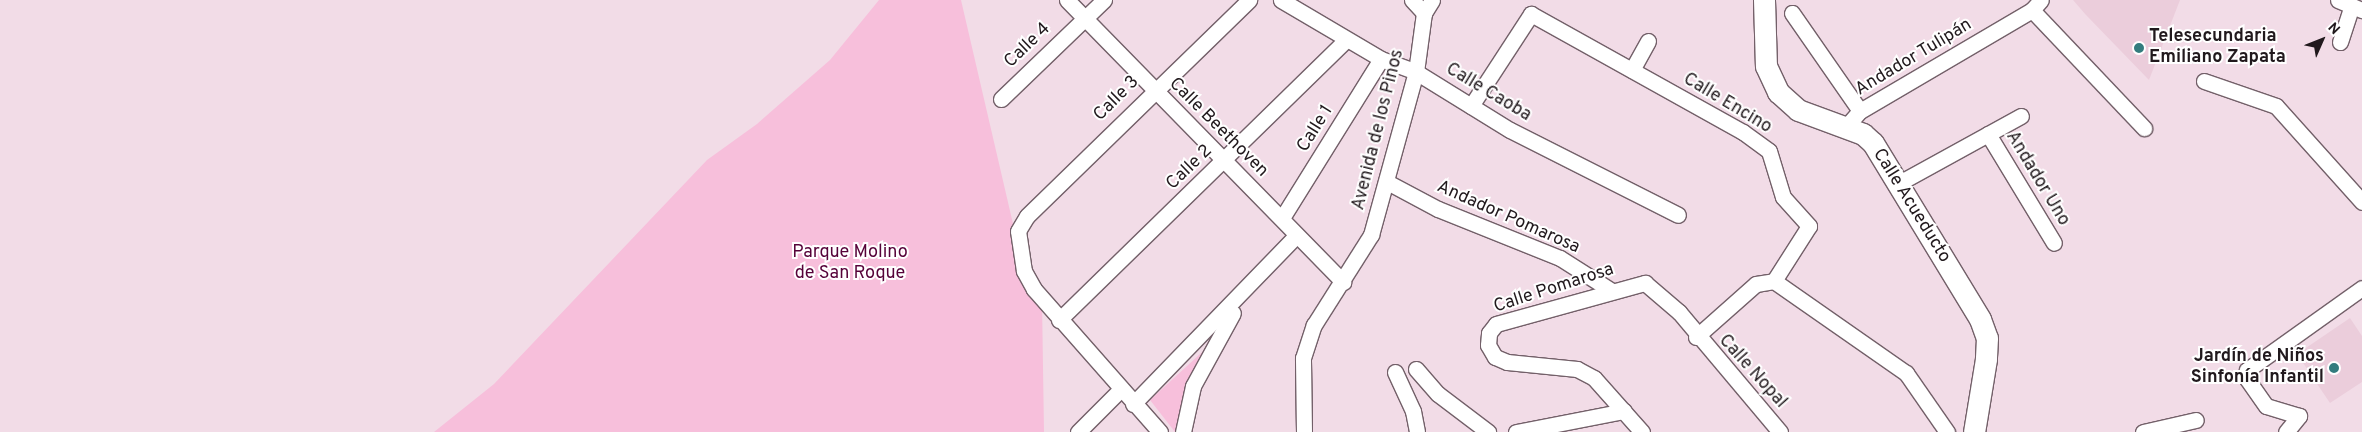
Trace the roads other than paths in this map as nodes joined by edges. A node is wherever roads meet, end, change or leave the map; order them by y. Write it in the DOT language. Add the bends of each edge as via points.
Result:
graph roads {
  1 [pos="1067,0"];
  2 [pos="1104,0"];
  3 [pos="1249,0"];
  4 [pos="1281,0"];
  5 [pos="1412,0"];
  6 [pos="1764,0"];
  7 [pos="2037,5"];
  8 [pos="2350,5"];
  9 [pos="1428,7"];
  10 [pos="1792,14"];
  11 [pos="1084,18"];
  12 [pos="1346,40"];
  13 [pos="1648,41"];
  14 [pos="2340,42"];
  15 [pos="1381,59"];
  16 [pos="1632,70"];
  17 [pos="1416,72"];
  18 [pos="2204,81"];
  19 [pos="1154,90"];
  20 [pos="1001,99"];
  21 [pos="1471,106"];
  22 [pos="1860,111"];
  23 [pos="2022,116"];
  24 [pos="1846,128"];
  25 [pos="2144,128"];
  26 [pos="1988,134"];
  27 [pos="1225,160"];
  28 [pos="1389,183"];
  29 [pos="1899,183"];
  30 [pos="2360,195"];
  31 [pos="1678,215"];
  32 [pos="1282,218"];
  33 [pos="1297,235"];
  34 [pos="2054,243"];
  35 [pos="1769,280"];
  36 [pos="1343,282"];
  37 [pos="1645,283"];
  38 [pos="2362,288"];
  39 [pos="1612,290"];
  40 [pos="1241,297"];
  41 [pos="1058,320"];
  42 [pos="1696,337"];
  43 [pos="1416,369"];
  44 [pos="1395,372"];
  45 [pos="1120,390"];
  46 [pos="1133,404"];
  47 [pos="1624,411"];
  48 [pos="2196,420"];
  49 [pos="1078,432"];
  50 [pos="1160,432"];
  51 [pos="1183,432"];
  52 [pos="1304,432"];
  53 [pos="1417,432"];
  54 [pos="1488,432"];
  55 [pos="1516,432"];
  56 [pos="1642,432"];
  57 [pos="1780,432"];
  58 [pos="1947,432"];
  59 [pos="1974,432"];
  60 [pos="2143,432"];
  61 [pos="2286,432"];
  1 -- 11 [label="street, Calle Beethoven"];
  2 -- 11 [label="street, Calle 4"];
  3 -- 19 [label="street, Calle 3"];
  4 -- 12 [label="street, Calle Caoba"];
  5 -- 9 [label="street"];
  6 -- 24 [label="street, Calle Acueducto" via="1766,66 1778,92 1798,110"];
  7 -- 22 [label="street, Andador Tulipán"];
  7 -- 25 [label="street"];
  8 -- 14 [label="street"];
  9 -- 17 [label="street, Avenida de los Pinos"];
  10 -- 22 [label="street"];
  11 -- 19 [label="street, Calle Beethoven"];
  11 -- 20 [label="street, Calle 4"];
  12 -- 15 [label="street, Calle Caoba"];
  12 -- 27 [label="street, Calle 2"];
  13 -- 16 [label="street"];
  15 -- 17 [label="street, Calle Caoba"];
  15 -- 32 [label="street, Calle 1"];
  16 -- 21 [label="street, Calle Encino" via="1532,14"];
  16 -- 35 [label="street, Calle Encino" via="1744,132 1775,160 1782,197 1809,226"];
  17 -- 21 [label="street, Calle Caoba"];
  17 -- 28 [label="street, Avenida de los Pinos"];
  18 -- 30 [label="street" via="2276,106"];
  19 -- 27 [label="street, Calle Beethoven"];
  19 -- 41 [label="street, Calle 3" via="1027,216 1018,231 1024,271"];
  21 -- 31 [label="street, Calle Caoba"];
  22 -- 24 [label="street, Andador Tulipán"];
  23 -- 26 [label="street"];
  24 -- 29 [label="street, Calle Acueducto" via="1873,143"];
  26 -- 29 [label="street"];
  26 -- 34 [label="street, Andador Uno"];
  27 -- 32 [label="street, Calle Beethoven"];
  27 -- 41 [label="street, Calle 2"];
  28 -- 36 [label="street, Avenida de los Pinos" via="1371,235"];
  28 -- 39 [label="street, Andador Pomarosa" via="1438,209 1560,258"];
  29 -- 59 [label="street, Calle Acueducto" via="1980,319 1987,338"];
  32 -- 33 [label="street, Calle Beethoven"];
  33 -- 36 [label="street, Calle Beethoven"];
  33 -- 40 [label="street"];
  35 -- 42 [label="street, Calle Nopal"];
  35 -- 58 [label="street" via="1906,373"];
  36 -- 52 [label="street, Avenida de los Pinos" via="1314,326 1303,358"];
  37 -- 39 [label="street, Calle Pomarosa"];
  37 -- 42 [label="street, Calle Nopal" via="1679,312"];
  38 -- 61 [label="street" via="2247,370 2247,380 2266,406 2299,416"];
  39 -- 47 [label="street, Calle Pomarosa" via="1496,324 1489,333 1488,345 1496,357 1507,362 1577,369 1594,378"];
  40 -- 46 [label="street"];
  40 -- 51 [label="street" via="1193,386"];
  41 -- 45 [label="street"];
  42 -- 57 [label="street, Calle Nopal"];
  43 -- 54 [label="street" via="1438,394"];
  44 -- 53 [label="street" via="1414,411"];
  45 -- 46 [label="street"];
  45 -- 49 [label="street"];
  46 -- 50 [label="street"];
  47 -- 55 [label="street"];
  47 -- 56 [label="street"];
  48 -- 60 [label="street"];
}
